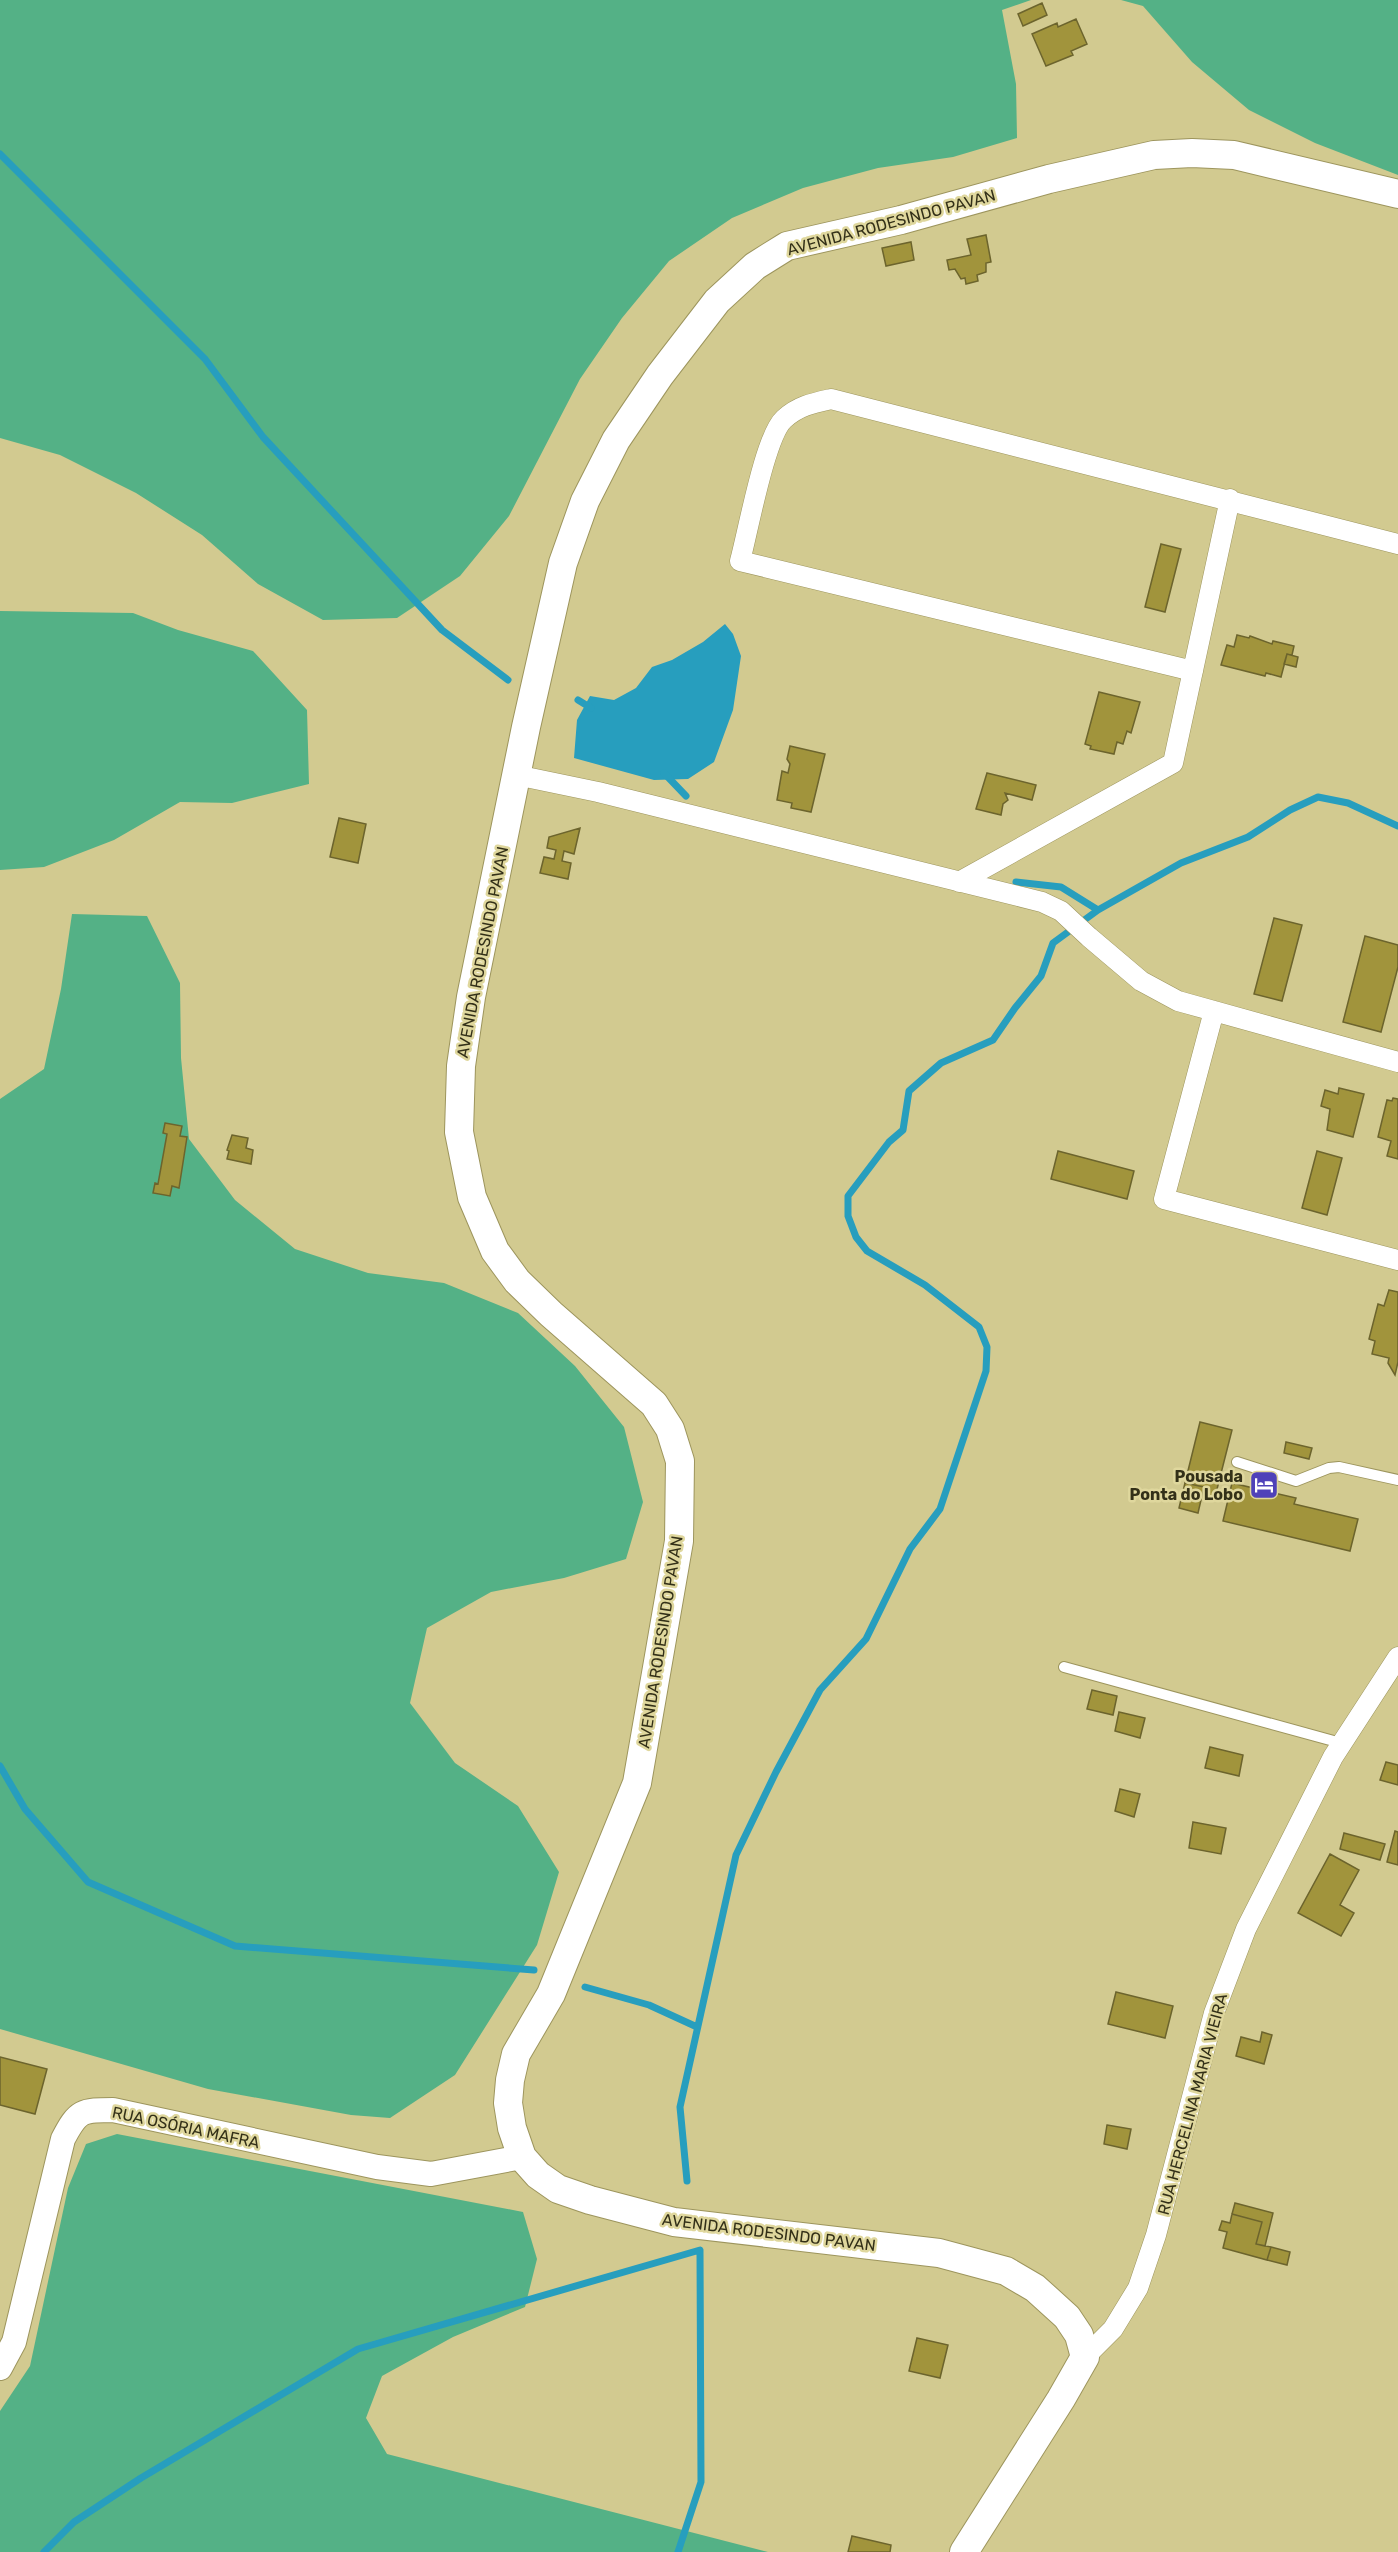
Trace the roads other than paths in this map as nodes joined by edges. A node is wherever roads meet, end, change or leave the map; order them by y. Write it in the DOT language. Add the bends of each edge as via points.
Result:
graph roads {
  1 [pos="1398,194"];
  2 [pos="1230,500"];
  3 [pos="1398,544"];
  4 [pos="1193,671"];
  5 [pos="515,781"];
  6 [pos="959,882"];
  7 [pos="1214,1011"];
  8 [pos="1398,1062"];
  9 [pos="1398,1260"];
  10 [pos="1237,1462"];
  11 [pos="1398,1480"];
  12 [pos="1398,1657"];
  13 [pos="1064,1666"];
  14 [pos="1341,1743"];
  15 [pos="522,2157"];
  16 [pos="1085,2357"];
  17 [pos="0,2368"];
  18 [pos="964,2552"];
  1 -- 5 [label="main road, AVENIDA RODESINDO PAVAN" via="1234,155 1154,155 787,246 755,266 717,301 660,375 616,440 585,501 563,563"];
  2 -- 3 [label="street"];
  2 -- 4 [label="street"];
  2 -- 4 [label="street" via="831,399 805,405 790,415 771,441 740,561"];
  4 -- 6 [label="street" via="1173,763"];
  5 -- 6 [label="street" via="598,792"];
  5 -- 15 [label="main road, AVENIDA RODESINDO PAVAN" via="471,997 461,1066 459,1132 472,1197 495,1251 517,1281 654,1404 670,1429 680,1461 679,1541 637,1783 551,1994 516,2054 508,2103"];
  6 -- 7 [label="street" via="1042,902 1061,911 1141,981 1178,1001"];
  7 -- 8 [label="street"];
  7 -- 9 [label="street" via="1164,1199"];
  10 -- 11 [label="lane" via="1296,1480 1339,1467"];
  12 -- 14 [label="street, RUA HERCELINA MARIA VIEIRA"];
  13 -- 14 [label="lane"];
  14 -- 16 [label="street, RUA HERCELINA MARIA VIEIRA" via="1246,1929 1214,2013 1156,2235 1138,2288 1113,2329"];
  15 -- 16 [label="main road, AVENIDA RODESINDO PAVAN" via="558,2189 674,2222 939,2253 1006,2271 1035,2288 1067,2317 1080,2336"];
  15 -- 17 [label="street, RUA OSÓRIA MAFRA" via="431,2174 376,2167 114,2110 86,2110 74,2118 63,2139 14,2342"];
  16 -- 18 [label="main road"];
}
